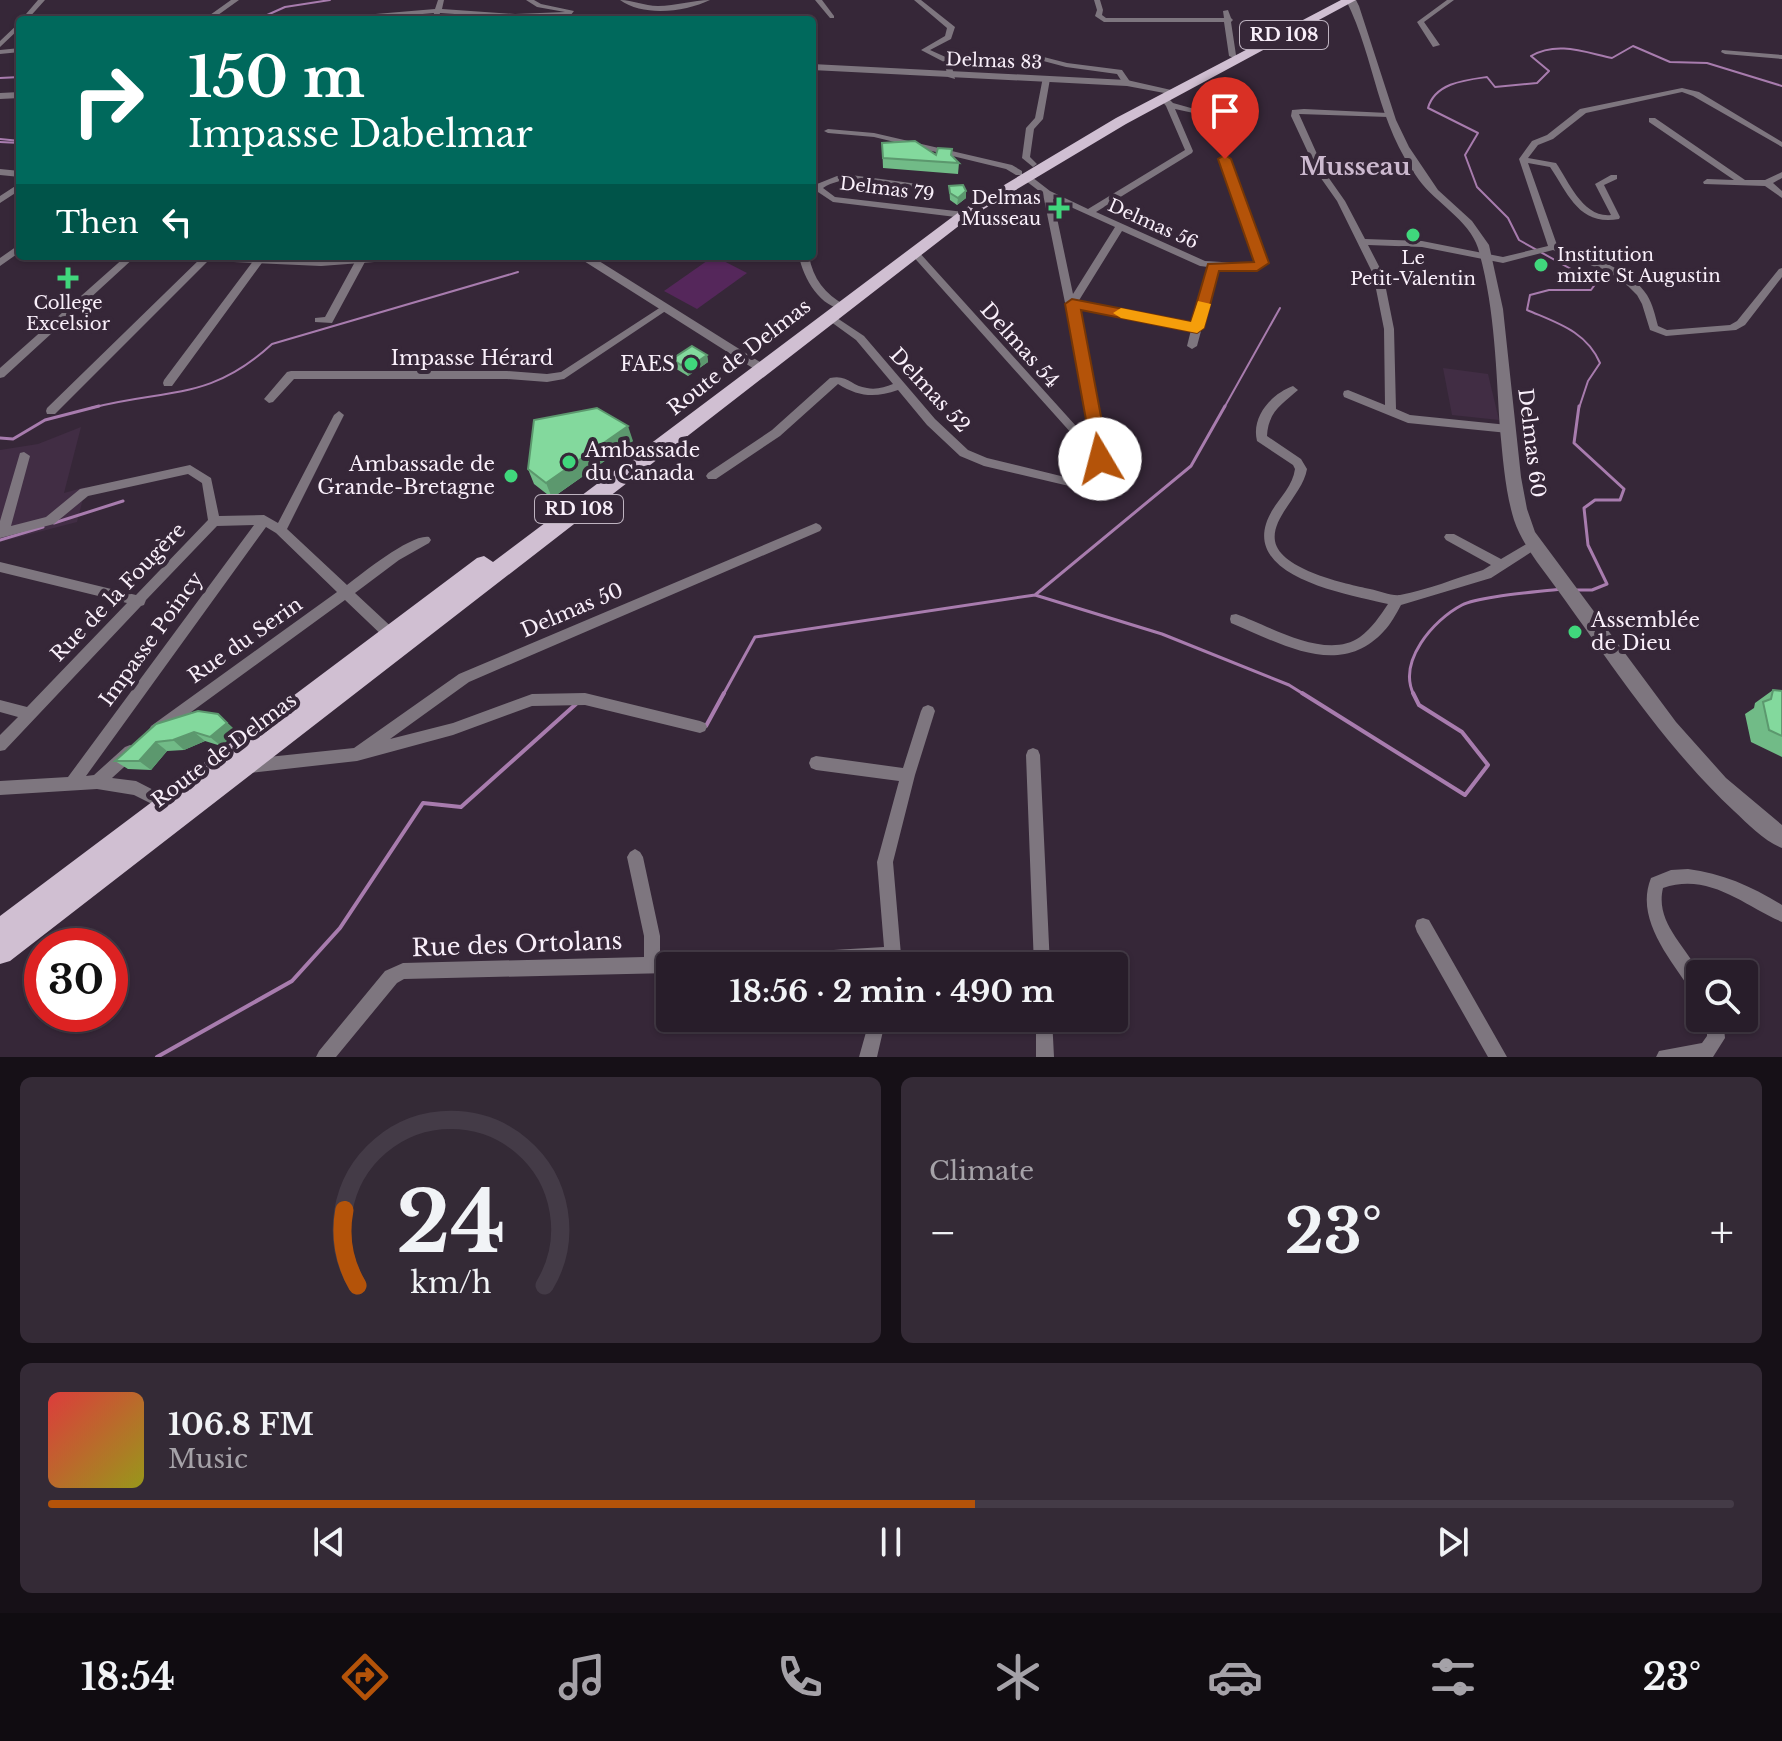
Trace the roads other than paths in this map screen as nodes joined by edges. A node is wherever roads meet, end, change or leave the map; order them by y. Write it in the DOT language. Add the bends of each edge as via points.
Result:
graph roads {
  1 [pos="42,0"];
  2 [pos="236,0"];
  3 [pos="441,0"];
  4 [pos="529,0"];
  5 [pos="623,0"];
  6 [pos="707,0"];
  7 [pos="818,0"];
  8 [pos="917,0"];
  9 [pos="1097,0"];
  10 [pos="1342,0"];
  11 [pos="1351,0"];
  12 [pos="1451,0"];
  13 [pos="438,11"];
  14 [pos="1226,11"];
  15 [pos="28,16"];
  16 [pos="212,16"];
  17 [pos="377,16"];
  18 [pos="436,16"];
  19 [pos="491,16"];
  20 [pos="565,16"];
  21 [pos="832,17"];
  22 [pos="1230,20"];
  23 [pos="16,29"];
  24 [pos="0,45"];
  25 [pos="1436,45"];
  26 [pos="1725,52"];
  27 [pos="1035,56"];
  28 [pos="1236,57"];
  29 [pos="1782,57"];
  30 [pos="816,67"];
  31 [pos="952,77"];
  32 [pos="1046,79"];
  33 [pos="1127,83"];
  34 [pos="1169,96"];
  35 [pos="1212,115"];
  36 [pos="1388,115"];
  37 [pos="1652,120"];
  38 [pos="828,131"];
  39 [pos="1782,145"];
  40 [pos="1225,159"];
  41 [pos="1523,159"];
  42 [pos="1026,171"];
  43 [pos="1782,175"];
  44 [pos="1614,177"];
  45 [pos="1707,182"];
  46 [pos="1744,183"];
  47 [pos="1767,183"];
  48 [pos="816,185"];
  49 [pos="816,187"];
  50 [pos="918,187"];
  51 [pos="1047,193"];
  52 [pos="1782,195"];
  53 [pos="1089,212"];
  54 [pos="960,214"];
  55 [pos="1120,227"];
  56 [pos="1363,242"];
  57 [pos="16,250"];
  58 [pos="1542,251"];
  59 [pos="915,253"];
  60 [pos="1486,257"];
  61 [pos="127,260"];
  62 [pos="204,260"];
  63 [pos="258,260"];
  64 [pos="361,260"];
  65 [pos="588,260"];
  66 [pos="804,260"];
  67 [pos="0,263"];
  68 [pos="1213,267"];
  69 [pos="1782,271"];
  70 [pos="1072,304"];
  71 [pos="664,308"];
  72 [pos="836,309"];
  73 [pos="319,320"];
  74 [pos="1197,328"];
  75 [pos="1192,346"];
  76 [pos="759,367"];
  77 [pos="0,374"];
  78 [pos="168,383"];
  79 [pos="898,386"];
  80 [pos="1293,390"];
  81 [pos="1348,394"];
  82 [pos="269,399"];
  83 [pos="51,411"];
  84 [pos="1391,411"];
  85 [pos="339,415"];
  86 [pos="1508,429"];
  87 [pos="24,456"];
  88 [pos="1100,459"];
  89 [pos="712,476"];
  90 [pos="264,520"];
  91 [pos="214,521"];
  92 [pos="816,528"];
  93 [pos="280,530"];
  94 [pos="1,532"];
  95 [pos="1450,537"];
  96 [pos="425,540"];
  97 [pos="1535,544"];
  98 [pos="1502,565"];
  99 [pos="0,567"];
  100 [pos="345,594"];
  101 [pos="140,601"];
  102 [pos="1397,601"];
  103 [pos="1236,619"];
  104 [pos="396,639"];
  105 [pos="0,706"];
  106 [pos="928,711"];
  107 [pos="27,713"];
  108 [pos="700,727"];
  109 [pos="0,745"];
  110 [pos="357,754"];
  111 [pos="1033,755"];
  112 [pos="816,763"];
  113 [pos="242,767"];
  114 [pos="908,775"];
  115 [pos="97,782"];
  116 [pos="72,783"];
  117 [pos="0,788"];
  118 [pos="174,808"];
  119 [pos="1782,838"];
  120 [pos="635,857"];
  121 [pos="1782,914"];
  122 [pos="1423,926"];
  123 [pos="0,932"];
  124 [pos="0,951"];
  125 [pos="891,952"];
  126 [pos="1041,952"];
  127 [pos="652,963"];
  128 [pos="656,963"];
  129 [pos="1686,966"];
  130 [pos="874,1032"];
  131 [pos="1044,1032"];
  132 [pos="1716,1032"];
  133 [pos="325,1057"];
  134 [pos="868,1057"];
  135 [pos="1045,1057"];
  136 [pos="1498,1057"];
  137 [pos="1665,1057"];
  1 -- 15 [label="street"];
  2 -- 16 [label="street"];
  3 -- 13 [label="street"];
  4 -- 20 [label="street" via="571,11"];
  5 -- 6 [label="street" via="635,7"];
  7 -- 21 [label="street"];
  8 -- 31 [label="street" via="951,27 948,37 925,50 944,58"];
  9 -- 22 [label="street" via="1098,16 1104,20"];
  10 -- 28 [label="main road, Route de Delmas / RD 108"];
  11 -- 28 [label="main road, Route de Delmas / RD 108"];
  11 -- 36 [label="street, Delmas 60"];
  12 -- 25 [label="street" via="1420,22"];
  13 -- 17 [label="street"];
  13 -- 18 [label="street"];
  13 -- 19 [label="street"];
  14 -- 22 [label="street"];
  22 -- 28 [label="street"];
  23 -- 24 [label="street"];
  26 -- 29 [label="street"];
  27 -- 33 [label="street" via="1119,72"];
  28 -- 34 [label="main road, Route de Delmas / RD 108"];
  30 -- 31 [label="street, Delmas 83"];
  31 -- 32 [label="street, Delmas 83"];
  32 -- 33 [label="street, Delmas 83"];
  32 -- 42 [label="street" via="1039,119 1030,128"];
  33 -- 34 [label="street, Delmas 83"];
  34 -- 35 [label="street"];
  34 -- 42 [label="main road, Route de Delmas / RD 108"];
  34 -- 53 [label="street" via="1189,151"];
  36 -- 56 [label="street" via="1295,112 1322,174"];
  36 -- 60 [label="street, Delmas 60" via="1422,177 1476,231"];
  37 -- 46 [label="street"];
  38 -- 42 [label="street, Delmas 56" via="874,135"];
  39 -- 41 [label="street" via="1682,90 1583,111 1535,143"];
  40 -- 68 [label="street, Delmas 56" via="1262,263"];
  41 -- 44 [label="street" via="1553,165 1576,201 1602,219 1616,217 1599,184"];
  41 -- 58 [label="street"];
  42 -- 51 [label="street, Delmas 56"];
  42 -- 54 [label="main road, Route de Delmas / RD 108"];
  43 -- 47 [label="street"];
  45 -- 46 [label="street"];
  46 -- 47 [label="street"];
  47 -- 52 [label="street"];
  48 -- 50 [label="street" via="848,180"];
  49 -- 54 [label="street, Delmas 79" via="833,199"];
  51 -- 53 [label="street, Delmas 56"];
  51 -- 70 [label="street"];
  53 -- 55 [label="street, Delmas 56"];
  54 -- 59 [label="main road, Route de Delmas / RD 108"];
  54 -- 72 [label="main road, Route de Delmas / RD 108"];
  55 -- 68 [label="street, Delmas 56"];
  55 -- 70 [label="street"];
  56 -- 60 [label="street" via="1422,244"];
  56 -- 84 [label="street" via="1378,274 1389,329"];
  57 -- 67 [label="street"];
  58 -- 60 [label="street" via="1512,260"];
  58 -- 69 [label="street" via="1610,269 1633,286 1647,303 1654,328 1666,333 1732,328"];
  59 -- 72 [label="main road, Route de Delmas / RD 108"];
  59 -- 88 [label="street, Delmas 54"];
  60 -- 86 [label="street, Delmas 60"];
  61 -- 77 [label="street"];
  62 -- 83 [label="street"];
  63 -- 78 [label="street"];
  64 -- 73 [label="street" via="328,321"];
  65 -- 71 [label="street"];
  66 -- 72 [label="street, Delmas 52" via="806,273"];
  68 -- 74 [label="street"];
  70 -- 74 [label="street"];
  70 -- 88 [label="street"];
  71 -- 76 [label="street"];
  71 -- 82 [label="street, Impasse Hérard" via="564,375 291,375"];
  72 -- 76 [label="main road, Route de Delmas / RD 108"];
  72 -- 79 [label="street, Delmas 52"];
  74 -- 75 [label="street"];
  76 -- 104 [label="main road, Route de Delmas / RD 108"];
  79 -- 88 [label="street, Delmas 52" via="964,453 984,462 1084,484 1100,482 1106,474"];
  79 -- 89 [label="street" via="874,395 834,381 776,433"];
  80 -- 102 [label="street" via="1275,401 1261,429 1261,438 1301,469 1271,526 1275,557 1297,573"];
  81 -- 84 [label="street"];
  84 -- 86 [label="street" via="1408,419"];
  85 -- 93 [label="street"];
  86 -- 97 [label="street, Delmas 60" via="1519,513"];
  87 -- 94 [label="street"];
  90 -- 91 [label="street"];
  90 -- 93 [label="street"];
  90 -- 116 [label="street, Impasse Poincy"];
  91 -- 94 [label="street, Rue de la Fougère" via="207,481 190,469 84,492 50,521"];
  91 -- 101 [label="street, Rue de la Fougère"];
  92 -- 110 [label="street, Delmas 50" via="464,678"];
  93 -- 100 [label="street"];
  95 -- 98 [label="street"];
  96 -- 100 [label="street, Rue du Serin"];
  97 -- 98 [label="street"];
  97 -- 119 [label="street, Delmas 60" via="1688,755"];
  98 -- 102 [label="street"];
  99 -- 101 [label="street"];
  100 -- 104 [label="street"];
  100 -- 115 [label="street, Rue du Serin" via="144,740"];
  101 -- 107 [label="street, Rue de la Fougère"];
  102 -- 103 [label="street" via="1383,628 1332,654"];
  104 -- 113 [label="main road, Route de Delmas / RD 108"];
  104 -- 118 [label="main road, Route de Delmas / RD 108"];
  105 -- 107 [label="street"];
  106 -- 114 [label="street"];
  107 -- 109 [label="street, Rue de la Fougère"];
  108 -- 110 [label="street, Delmas 50" via="585,699 532,700 453,729"];
  110 -- 113 [label="street, Delmas 50"];
  111 -- 126 [label="street"];
  112 -- 114 [label="street"];
  113 -- 118 [label="main road, Route de Delmas / RD 108"];
  114 -- 125 [label="street" via="885,862"];
  115 -- 116 [label="street"];
  115 -- 118 [label="street" via="136,788"];
  116 -- 117 [label="street"];
  118 -- 123 [label="main road, Route de Delmas / RD 108"];
  118 -- 124 [label="main road, Route de Delmas / RD 108"];
  120 -- 127 [label="street" via="652,936"];
  121 -- 129 [label="street" via="1717,881 1669,876 1656,883 1651,895 1660,924"];
  122 -- 136 [label="street"];
  127 -- 128 [label="street, Rue des Ortolans"];
  127 -- 133 [label="street, Rue des Ortolans" via="403,971 391,977"];
  130 -- 134 [label="street"];
  131 -- 135 [label="street"];
  132 -- 137 [label="street" via="1707,1051"];
}
